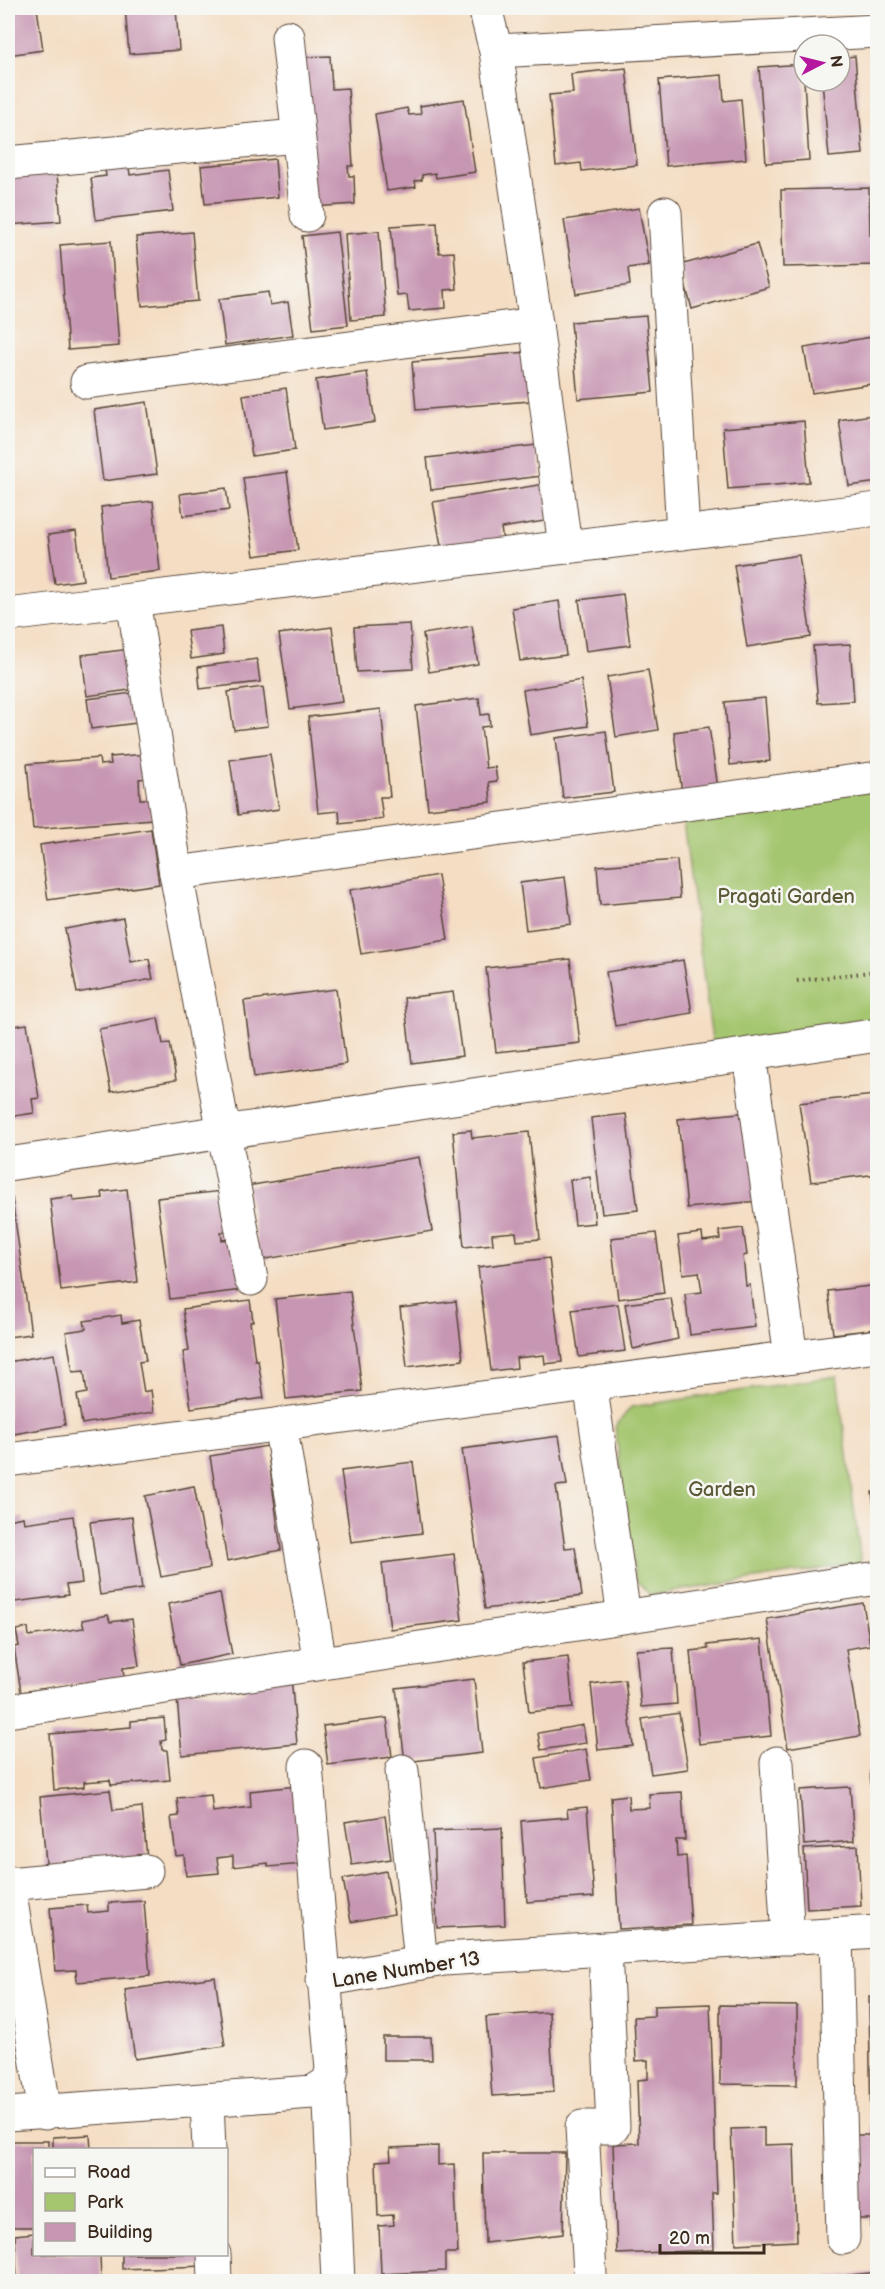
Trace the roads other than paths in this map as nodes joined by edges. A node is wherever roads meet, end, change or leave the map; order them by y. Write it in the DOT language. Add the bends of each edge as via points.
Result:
graph roads {
  1 [pos="485,8"];
  2 [pos="798,21"];
  3 [pos="878,31"];
  4 [pos="288,37"];
  5 [pos="496,51"];
  6 [pos="297,136"];
  7 [pos="8,162"];
  8 [pos="665,213"];
  9 [pos="307,215"];
  10 [pos="536,324"];
  11 [pos="87,382"];
  12 [pos="878,509"];
  13 [pos="683,532"];
  14 [pos="565,547"];
  15 [pos="133,600"];
  16 [pos="8,615"];
  17 [pos="878,778"];
  18 [pos="176,873"];
  19 [pos="878,1035"];
  20 [pos="749,1054"];
  21 [pos="226,1133"];
  22 [pos="8,1164"];
  23 [pos="251,1279"];
  24 [pos="878,1346"];
  25 [pos="791,1357"];
  26 [pos="590,1383"];
  27 [pos="280,1424"];
  28 [pos="8,1460"];
  29 [pos="878,1578"];
  30 [pos="624,1616"];
  31 [pos="320,1663"];
  32 [pos="8,1711"];
  33 [pos="777,1762"];
  34 [pos="306,1766"];
  35 [pos="402,1771"];
  36 [pos="146,1871"];
  37 [pos="8,1883"];
  38 [pos="878,1932"];
  39 [pos="836,1935"];
  40 [pos="788,1938"];
  41 [pos="605,1949"];
  42 [pos="421,1963"];
  43 [pos="323,1980"];
  44 [pos="329,2082"];
  45 [pos="207,2100"];
  46 [pos="45,2113"];
  47 [pos="8,2114"];
  48 [pos="210,2148"];
  49 [pos="843,2238"];
  50 [pos="590,2275"];
  51 [pos="338,2282"];
  1 -- 5 [label="street"];
  2 -- 3 [label="street"];
  2 -- 5 [label="street"];
  4 -- 6 [label="street"];
  5 -- 10 [label="street"];
  6 -- 7 [label="street"];
  6 -- 9 [label="street"];
  8 -- 13 [label="street"];
  10 -- 11 [label="street"];
  10 -- 14 [label="street"];
  12 -- 13 [label="street"];
  13 -- 14 [label="street"];
  14 -- 15 [label="street"];
  15 -- 16 [label="street"];
  15 -- 18 [label="street"];
  17 -- 18 [label="street"];
  18 -- 21 [label="street"];
  19 -- 20 [label="street"];
  20 -- 21 [label="street"];
  20 -- 25 [label="street"];
  21 -- 22 [label="street"];
  21 -- 23 [label="street"];
  24 -- 25 [label="street"];
  25 -- 26 [label="street"];
  26 -- 27 [label="street"];
  26 -- 30 [label="street"];
  27 -- 28 [label="street"];
  27 -- 31 [label="street"];
  29 -- 30 [label="street"];
  30 -- 31 [label="street"];
  31 -- 32 [label="street"];
  33 -- 40 [label="street"];
  34 -- 43 [label="street"];
  35 -- 42 [label="street"];
  36 -- 37 [label="street"];
  37 -- 46 [label="street"];
  38 -- 39 [label="street, Lane Number 13"];
  39 -- 40 [label="street, Lane Number 13"];
  39 -- 49 [label="street"];
  40 -- 41 [label="street, Lane Number 13"];
  41 -- 42 [label="street, Lane Number 13"];
  41 -- 50 [label="street" via="613,2127 582,2127"];
  42 -- 43 [label="street, Lane Number 13"];
  43 -- 44 [label="street, Lane Number 13" via="332,2069"];
  44 -- 45 [label="street" via="313,2092"];
  44 -- 51 [label="street, Lane Number 13"];
  45 -- 46 [label="street"];
  45 -- 48 [label="street"];
  46 -- 47 [label="street"];
}
